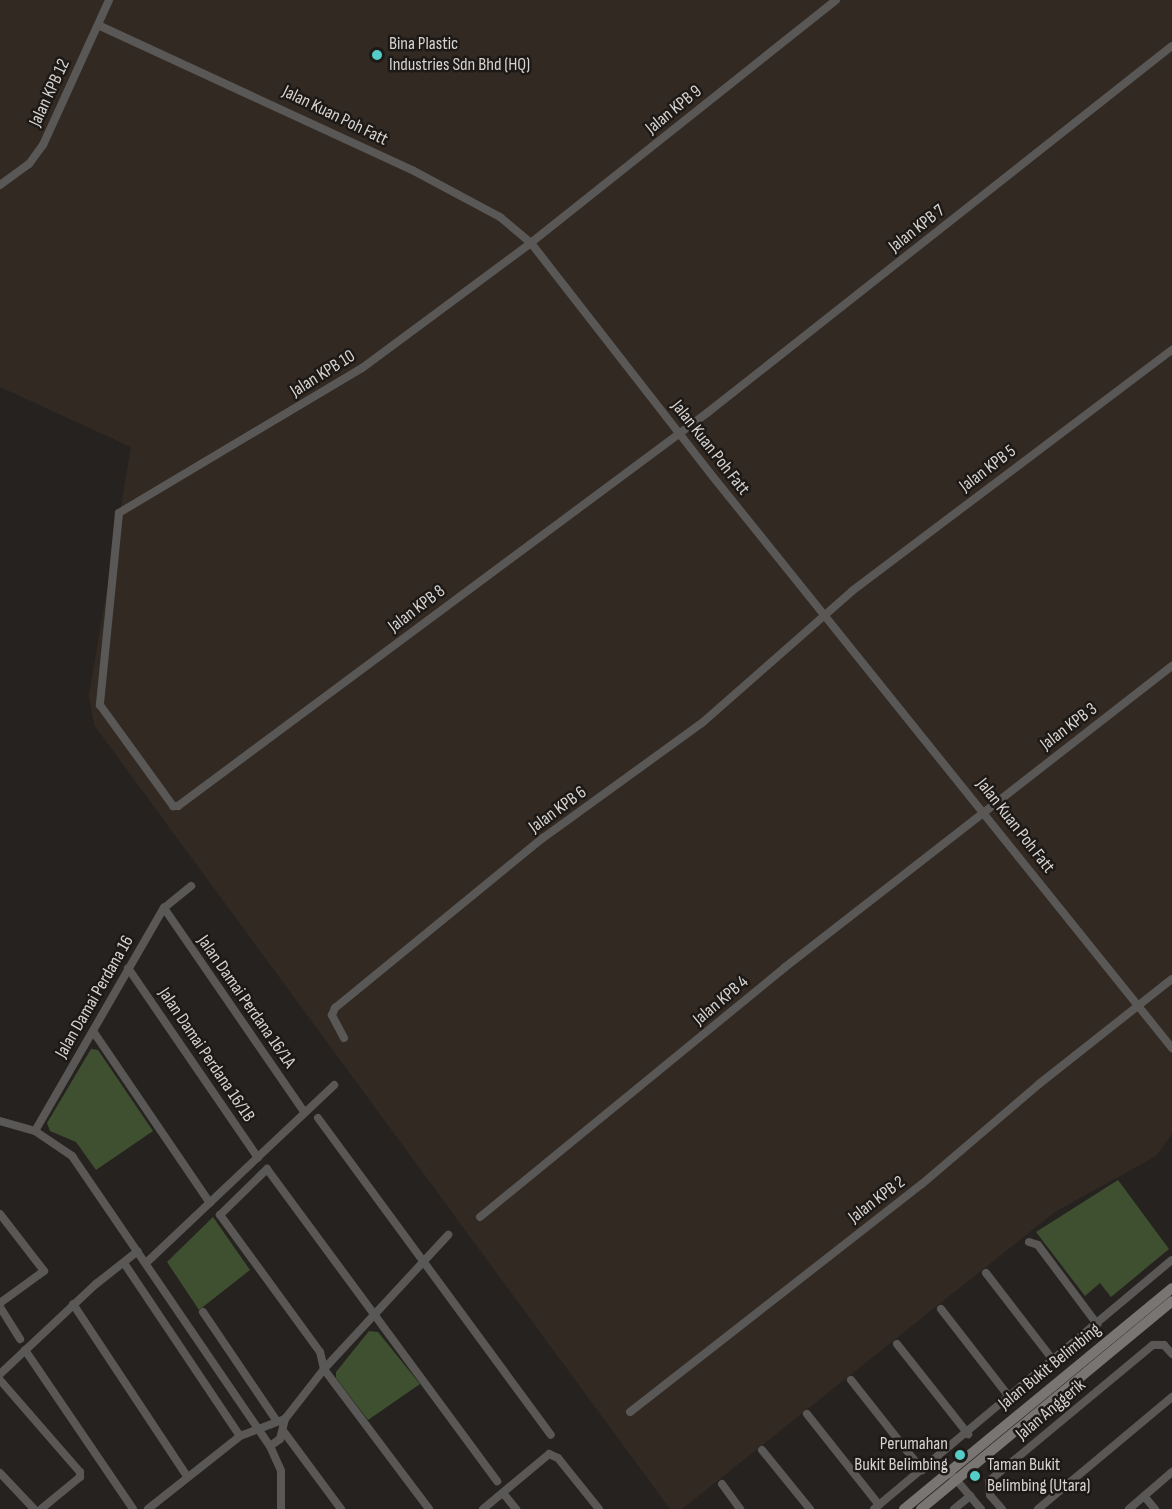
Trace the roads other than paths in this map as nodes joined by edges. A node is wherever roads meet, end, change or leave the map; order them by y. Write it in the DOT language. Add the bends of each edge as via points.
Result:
graph roads {
  1 [pos="109,0"];
  2 [pos="836,0"];
  3 [pos="98,25"];
  4 [pos="1172,46"];
  5 [pos="0,185"];
  6 [pos="531,243"];
  7 [pos="1172,350"];
  8 [pos="679,433"];
  9 [pos="824,614"];
  10 [pos="1172,666"];
  11 [pos="173,806"];
  12 [pos="983,810"];
  13 [pos="191,886"];
  14 [pos="164,908"];
  15 [pos="128,968"];
  16 [pos="1172,979"];
  17 [pos="1138,1006"];
  18 [pos="93,1031"];
  19 [pos="344,1038"];
  20 [pos="1172,1048"];
  21 [pos="334,1085"];
  22 [pos="304,1112"];
  23 [pos="318,1118"];
  24 [pos="0,1122"];
  25 [pos="35,1131"];
  26 [pos="258,1158"];
  27 [pos="210,1203"];
  28 [pos="0,1214"];
  29 [pos="480,1217"];
  30 [pos="448,1235"];
  31 [pos="1029,1242"];
  32 [pos="138,1251"];
  33 [pos="424,1260"];
  34 [pos="1172,1260"];
  35 [pos="124,1263"];
  36 [pos="146,1263"];
  37 [pos="986,1273"];
  38 [pos="1172,1288"];
  39 [pos="1172,1301"];
  40 [pos="73,1304"];
  41 [pos="0,1305"];
  42 [pos="941,1309"];
  43 [pos="203,1312"];
  44 [pos="375,1314"];
  45 [pos="3,1320"];
  46 [pos="1097,1324"];
  47 [pos="20,1339"];
  48 [pos="897,1344"];
  49 [pos="25,1350"];
  50 [pos="1172,1354"];
  51 [pos="1053,1360"];
  52 [pos="324,1369"];
  53 [pos="0,1374"];
  54 [pos="0,1380"];
  55 [pos="851,1380"];
  56 [pos="1010,1398"];
  57 [pos="1172,1398"];
  58 [pos="630,1412"];
  59 [pos="807,1414"];
  60 [pos="285,1419"];
  61 [pos="276,1420"];
  62 [pos="257,1429"];
  63 [pos="284,1432"];
  64 [pos="968,1434"];
  65 [pos="551,1435"];
  66 [pos="240,1436"];
  67 [pos="270,1446"];
  68 [pos="762,1450"];
  69 [pos="922,1470"];
  70 [pos="1172,1472"];
  71 [pos="0,1473"];
  72 [pos="953,1475"];
  73 [pos="187,1476"];
  74 [pos="497,1481"];
  75 [pos="722,1484"];
  76 [pos="503,1493"];
  77 [pos="970,1496"];
  78 [pos="1144,1496"];
  79 [pos="877,1507"];
  80 [pos="34,1509"];
  81 [pos="41,1509"];
  82 [pos="133,1509"];
  83 [pos="148,1509"];
  84 [pos="281,1509"];
  85 [pos="341,1509"];
  86 [pos="429,1509"];
  87 [pos="483,1509"];
  88 [pos="516,1509"];
  89 [pos="599,1509"];
  90 [pos="740,1509"];
  91 [pos="810,1509"];
  92 [pos="904,1509"];
  93 [pos="921,1509"];
  94 [pos="954,1509"];
  95 [pos="981,1509"];
  96 [pos="1002,1509"];
  97 [pos="1038,1509"];
  98 [pos="1129,1509"];
  99 [pos="1155,1509"];
  1 -- 3 [label="street, Jalan KPB 12"];
  2 -- 6 [label="street, Jalan KPB 9"];
  3 -- 5 [label="street, Jalan KPB 12" via="43,145 29,164"];
  3 -- 6 [label="street, Jalan Kuan Poh Fatt" via="414,171 500,217"];
  4 -- 8 [label="street, Jalan KPB 7"];
  6 -- 8 [label="street, Jalan Kuan Poh Fatt"];
  6 -- 11 [label="street, Jalan KPB 10" via="362,368 119,513 100,705"];
  7 -- 9 [label="street, Jalan KPB 5"];
  8 -- 9 [label="street, Jalan Kuan Poh Fatt"];
  8 -- 11 [label="street, Jalan KPB 8"];
  9 -- 12 [label="street, Jalan Kuan Poh Fatt"];
  9 -- 19 [label="street, Jalan KPB 6" via="702,723 543,838 335,1008 332,1015"];
  10 -- 12 [label="street, Jalan KPB 3"];
  12 -- 17 [label="street, Jalan Kuan Poh Fatt"];
  12 -- 29 [label="street, Jalan KPB 4"];
  13 -- 14 [label="street, Jalan Damai Perdana 16"];
  14 -- 15 [label="street, Jalan Damai Perdana 16"];
  14 -- 22 [label="street, Jalan Damai Perdana 16/1A"];
  15 -- 18 [label="street, Jalan Damai Perdana 16"];
  15 -- 26 [label="street, Jalan Damai Perdana 16/1B"];
  16 -- 17 [label="street, Jalan KPB 2"];
  17 -- 20 [label="street, Jalan Kuan Poh Fatt"];
  17 -- 58 [label="street, Jalan KPB 2" via="922,1184"];
  18 -- 25 [label="street, Jalan Damai Perdana 16"];
  18 -- 27 [label="street"];
  21 -- 22 [label="street"];
  22 -- 26 [label="street"];
  23 -- 33 [label="street"];
  24 -- 25 [label="street"];
  25 -- 32 [label="street" via="72,1156"];
  26 -- 27 [label="street"];
  27 -- 36 [label="street"];
  28 -- 41 [label="street" via="44,1271"];
  30 -- 33 [label="street"];
  31 -- 46 [label="street" via="1038,1245"];
  32 -- 35 [label="street"];
  32 -- 36 [label="street"];
  33 -- 44 [label="street"];
  33 -- 65 [label="street"];
  34 -- 46 [label="street"];
  35 -- 40 [label="street"];
  35 -- 66 [label="street"];
  36 -- 62 [label="street"];
  37 -- 51 [label="street"];
  38 -- 72 [label="main road, Jalan Bukit Belimbing"];
  39 -- 72 [label="main road, Jalan Bukit Belimbing"];
  40 -- 49 [label="street"];
  40 -- 73 [label="street"];
  41 -- 45 [label="street"];
  42 -- 56 [label="street"];
  43 -- 61 [label="street"];
  44 -- 52 [label="street"];
  44 -- 52 [label="street" via="267,1169 220,1215 320,1352"];
  44 -- 74 [label="street"];
  45 -- 47 [label="street"];
  46 -- 51 [label="street"];
  48 -- 64 [label="street"];
  49 -- 53 [label="street"];
  49 -- 82 [label="street"];
  50 -- 96 [label="street, Jalan Anggerik" via="1159,1342 989,1481 990,1495"];
  51 -- 56 [label="street"];
  52 -- 60 [label="street"];
  52 -- 86 [label="street"];
  54 -- 81 [label="street" via="80,1472 80,1477"];
  55 -- 69 [label="street"];
  56 -- 64 [label="street"];
  57 -- 97 [label="street"];
  59 -- 79 [label="street"];
  60 -- 61 [label="street"];
  60 -- 63 [label="street"];
  61 -- 62 [label="street"];
  62 -- 66 [label="street"];
  62 -- 67 [label="street"];
  63 -- 67 [label="street"];
  63 -- 85 [label="street"];
  64 -- 69 [label="street"];
  66 -- 73 [label="street"];
  67 -- 84 [label="street" via="281,1471"];
  68 -- 91 [label="street"];
  69 -- 79 [label="street"];
  70 -- 78 [label="street"];
  71 -- 80 [label="street"];
  72 -- 77 [label="street"];
  72 -- 92 [label="main road"];
  72 -- 93 [label="main road"];
  73 -- 83 [label="street"];
  75 -- 90 [label="street"];
  76 -- 87 [label="street"];
  76 -- 88 [label="street"];
  76 -- 89 [label="street" via="549,1454 558,1458"];
  77 -- 94 [label="street"];
  77 -- 95 [label="street"];
  78 -- 98 [label="street"];
  78 -- 99 [label="street"];
}
